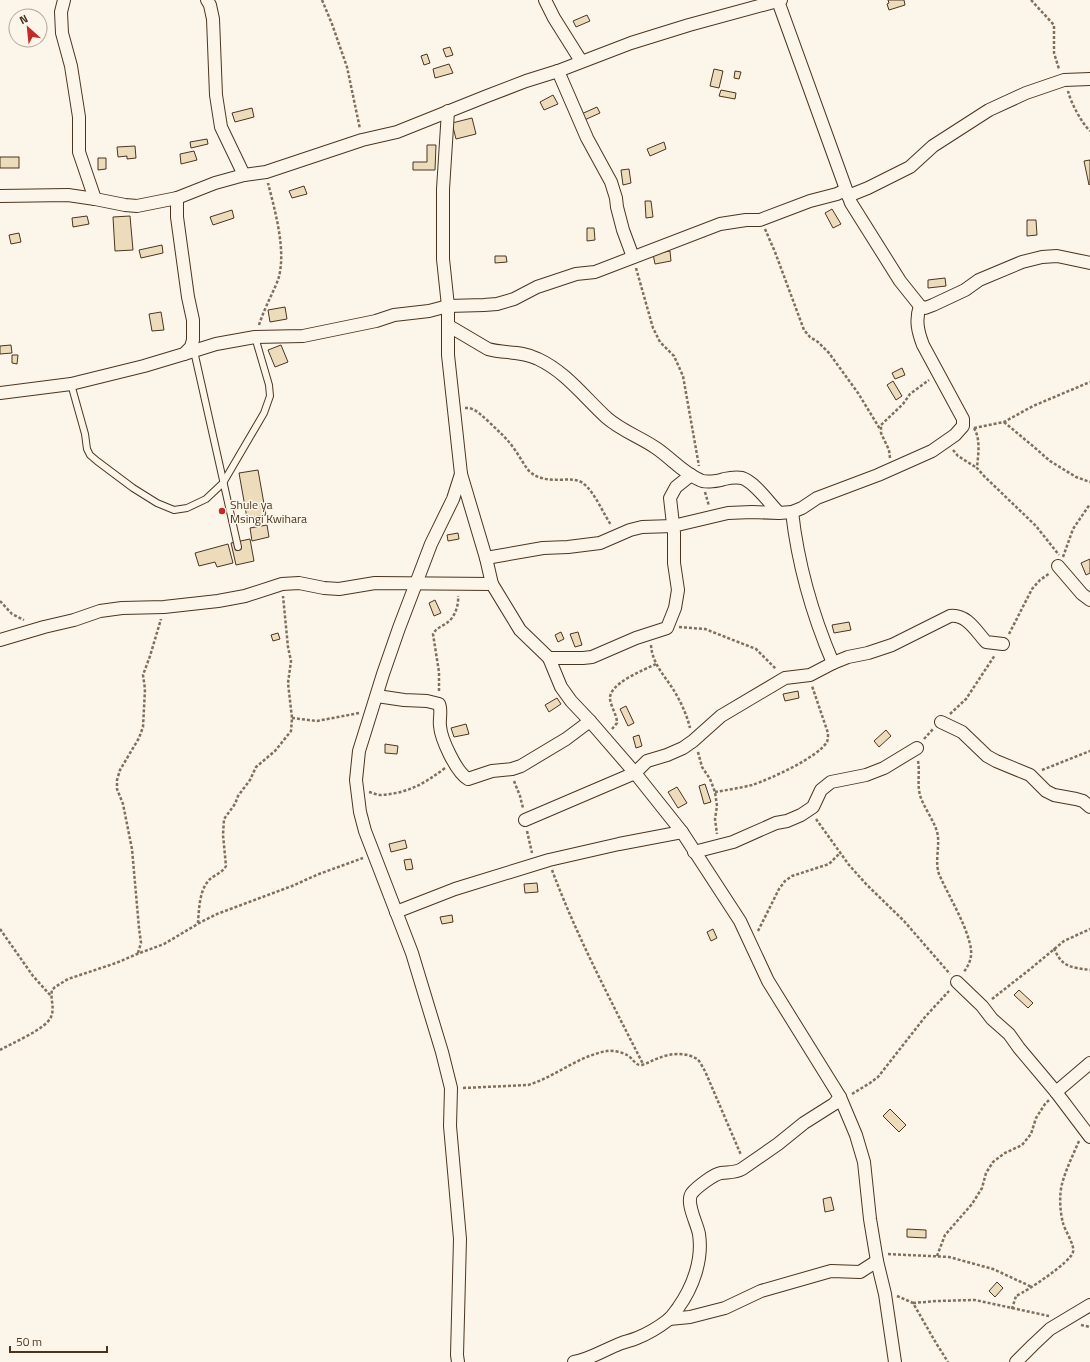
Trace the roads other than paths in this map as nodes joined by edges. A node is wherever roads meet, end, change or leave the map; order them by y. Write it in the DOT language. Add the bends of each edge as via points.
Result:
graph roads {
  1 [pos="64,0"];
  2 [pos="208,0"];
  3 [pos="545,0"];
  4 [pos="779,1"];
  5 [pos="581,61"];
  6 [pos="558,71"];
  7 [pos="1090,79"];
  8 [pos="448,111"];
  9 [pos="244,175"];
  10 [pos="847,193"];
  11 [pos="0,196"];
  12 [pos="95,198"];
  13 [pos="177,198"];
  14 [pos="633,257"];
  15 [pos="1090,263"];
  16 [pos="448,306"];
  17 [pos="920,306"];
  18 [pos="449,326"];
  19 [pos="254,337"];
  20 [pos="189,353"];
  21 [pos="71,384"];
  22 [pos="0,393"];
  23 [pos="460,474"];
  24 [pos="691,475"];
  25 [pos="223,483"];
  26 [pos="786,513"];
  27 [pos="673,526"];
  28 [pos="238,547"];
  29 [pos="486,558"];
  30 [pos="1060,562"];
  31 [pos="416,583"];
  32 [pos="492,584"];
  33 [pos="1090,600"];
  34 [pos="0,640"];
  35 [pos="1003,644"];
  36 [pos="549,658"];
  37 [pos="833,663"];
  38 [pos="377,696"];
  39 [pos="590,721"];
  40 [pos="941,722"];
  41 [pos="917,748"];
  42 [pos="634,773"];
  43 [pos="1090,807"];
  44 [pos="525,820"];
  45 [pos="682,832"];
  46 [pos="694,852"];
  47 [pos="396,912"];
  48 [pos="957,982"];
  49 [pos="1090,1063"];
  50 [pos="1056,1092"];
  51 [pos="840,1099"];
  52 [pos="1087,1133"];
  53 [pos="877,1257"];
  54 [pos="1090,1305"];
  55 [pos="669,1319"];
  56 [pos="458,1362"];
  57 [pos="574,1362"];
  58 [pos="895,1362"];
  59 [pos="1016,1362"];
  1 -- 12 [label="street" via="61,12 62,33 79,117 79,152"];
  2 -- 9 [label="street" via="212,19 216,95 222,127"];
  3 -- 5 [label="street"];
  4 -- 5 [label="street" via="631,43"];
  4 -- 10 [label="street"];
  5 -- 6 [label="street"];
  6 -- 8 [label="street"];
  6 -- 14 [label="street" via="586,138 611,182 622,230"];
  7 -- 10 [label="street" via="1064,80 1026,93 989,110 933,146 910,167 868,188"];
  8 -- 9 [label="street" via="397,132 362,140 266,172"];
  8 -- 16 [label="street" via="443,189 443,259"];
  9 -- 13 [label="street"];
  10 -- 14 [label="street" via="810,201 760,220 720,224"];
  10 -- 17 [label="street" via="856,213 896,275"];
  11 -- 12 [label="street"];
  12 -- 13 [label="street" via="137,206"];
  13 -- 20 [label="street" via="177,218 193,320 193,340"];
  14 -- 16 [label="street" via="595,272 576,274 537,286 514,299 497,304"];
  15 -- 17 [label="street" via="1057,256 1042,256 979,280 965,290 933,305 925,308"];
  16 -- 18 [label="street"];
  16 -- 19 [label="street" via="394,315 303,336"];
  17 -- 26 [label="street" via="917,322 923,345 969,427 932,451"];
  18 -- 23 [label="street" via="448,355"];
  18 -- 24 [label="street" via="488,349 518,352 537,358 557,370 609,419"];
  19 -- 20 [label="street" via="216,344"];
  19 -- 25 [label="lane" via="270,396 264,413"];
  20 -- 21 [label="street"];
  20 -- 25 [label="lane"];
  21 -- 22 [label="street"];
  21 -- 25 [label="lane" via="88,452 139,492 174,510 187,508 206,499"];
  23 -- 29 [label="street"];
  23 -- 31 [label="street" via="453,499"];
  24 -- 26 [label="street" via="702,481 737,478 747,480"];
  24 -- 27 [label="street" via="671,494"];
  25 -- 28 [label="lane"];
  26 -- 27 [label="street" via="728,513"];
  26 -- 37 [label="street" via="811,604"];
  27 -- 29 [label="street" via="642,527 596,544 543,548"];
  27 -- 36 [label="street" via="678,590 675,608 664,629 592,657"];
  29 -- 32 [label="street"];
  30 -- 33 [label="street" via="1082,594"];
  31 -- 32 [label="street"];
  31 -- 34 [label="street" via="375,583 338,589 299,583 282,584 245,596 218,601 100,611"];
  31 -- 38 [label="street"];
  32 -- 36 [label="street" via="520,630"];
  35 -- 37 [label="street" via="986,642 964,618 956,615 892,645"];
  36 -- 39 [label="street" via="562,688"];
  37 -- 42 [label="street" via="810,675 785,678 721,716 677,752 647,761"];
  38 -- 39 [label="street" via="439,704 441,733 456,766 468,779 492,771 521,766"];
  38 -- 47 [label="street" via="360,751 356,780 360,812"];
  39 -- 42 [label="street"];
  40 -- 43 [label="street" via="962,732 987,756 1030,775 1046,791 1083,801"];
  41 -- 46 [label="street" via="873,773 831,782 821,790 809,811 794,818 733,842"];
  42 -- 44 [label="street"];
  42 -- 45 [label="street"];
  45 -- 46 [label="street"];
  45 -- 47 [label="street" via="549,860 455,889"];
  46 -- 51 [label="street" via="740,921 768,981"];
  47 -- 56 [label="street" via="412,953 451,1088 450,1126 460,1239"];
  48 -- 50 [label="street" via="1009,1034"];
  49 -- 50 [label="street"];
  50 -- 52 [label="street"];
  51 -- 53 [label="street" via="856,1135 864,1162"];
  51 -- 55 [label="street" via="738,1172 716,1175 690,1195 690,1207 699,1235 698,1265 686,1297"];
  53 -- 55 [label="street" via="860,1272 831,1270 761,1291 725,1308 690,1317"];
  53 -- 58 [label="street"];
  54 -- 59 [label="street" via="1050,1329"];
  55 -- 57 [label="street" via="637,1338"];
}
